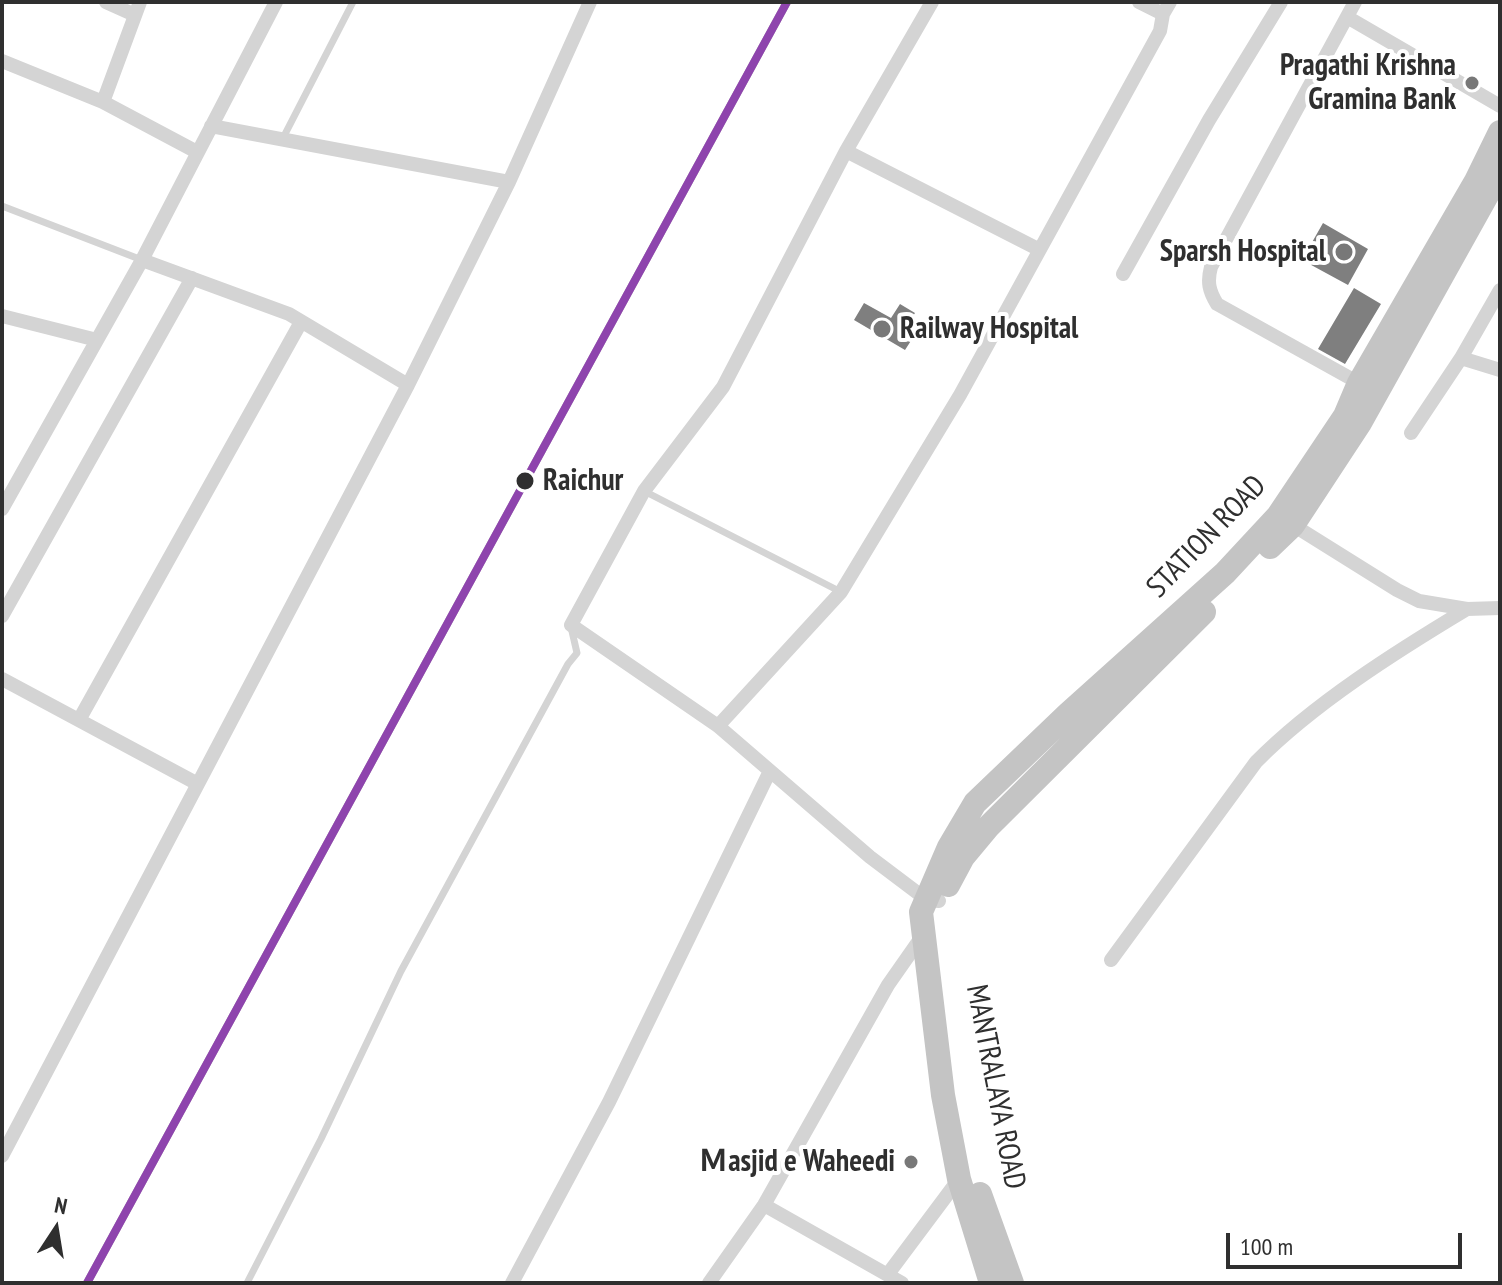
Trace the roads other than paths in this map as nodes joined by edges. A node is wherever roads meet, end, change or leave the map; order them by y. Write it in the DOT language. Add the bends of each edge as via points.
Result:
graph roads {
  1 [pos="106,2"];
  2 [pos="276,2"];
  3 [pos="353,2"];
  4 [pos="590,2"];
  5 [pos="932,2"];
  6 [pos="1139,2"];
  7 [pos="1281,2"];
  8 [pos="1355,2"];
  9 [pos="138,8"];
  10 [pos="1167,8"];
  11 [pos="1347,17"];
  12 [pos="2,61"];
  13 [pos="103,102"];
  14 [pos="1500,106"];
  15 [pos="211,126"];
  16 [pos="1500,132"];
  17 [pos="283,138"];
  18 [pos="846,151"];
  19 [pos="197,152"];
  20 [pos="509,182"];
  21 [pos="1497,185"];
  22 [pos="2,206"];
  23 [pos="1038,249"];
  24 [pos="142,260"];
  25 [pos="1123,274"];
  26 [pos="192,278"];
  27 [pos="1500,290"];
  28 [pos="2,316"];
  29 [pos="301,322"];
  30 [pos="97,340"];
  31 [pos="1461,358"];
  32 [pos="1500,370"];
  33 [pos="1359,383"];
  34 [pos="408,385"];
  35 [pos="1411,433"];
  36 [pos="644,491"];
  37 [pos="2,509"];
  38 [pos="1293,525"];
  39 [pos="841,592"];
  40 [pos="1500,608"];
  41 [pos="1467,609"];
  42 [pos="2,616"];
  43 [pos="571,625"];
  44 [pos="2,679"];
  45 [pos="79,720"];
  46 [pos="718,726"];
  47 [pos="769,773"];
  48 [pos="196,783"];
  49 [pos="933,900"];
  50 [pos="923,935"];
  51 [pos="1111,960"];
  52 [pos="2,1156"];
  53 [pos="959,1179"];
  54 [pos="764,1205"];
  55 [pos="888,1274"];
  56 [pos="247,1283"];
  57 [pos="512,1283"];
  58 [pos="709,1283"];
  59 [pos="902,1283"];
  60 [pos="991,1283"];
  61 [pos="1012,1283"];
  1 -- 9 [label="street"];
  2 -- 15 [label="street"];
  3 -- 17 [label="lane"];
  4 -- 20 [label="street"];
  5 -- 18 [label="street"];
  6 -- 10 [label="street"];
  7 -- 25 [label="street"];
  8 -- 11 [label="street"];
  9 -- 13 [label="street"];
  10 -- 23 [label="street" via="1107,132"];
  11 -- 14 [label="street"];
  11 -- 33 [label="street" via="1208,279 1217,304"];
  12 -- 13 [label="street"];
  13 -- 19 [label="street"];
  15 -- 17 [label="street"];
  15 -- 19 [label="street"];
  16 -- 33 [label="highway, STATION ROAD"];
  17 -- 20 [label="street"];
  18 -- 23 [label="street"];
  18 -- 36 [label="street" via="723,387"];
  19 -- 24 [label="street"];
  20 -- 34 [label="street"];
  21 -- 38 [label="highway, STATION ROAD" via="1360,423"];
  22 -- 24 [label="lane"];
  23 -- 39 [label="street" via="960,395"];
  24 -- 26 [label="street"];
  24 -- 30 [label="street"];
  26 -- 29 [label="street"];
  26 -- 42 [label="street"];
  27 -- 31 [label="street"];
  28 -- 30 [label="street"];
  29 -- 34 [label="street"];
  29 -- 45 [label="street"];
  30 -- 37 [label="street"];
  31 -- 32 [label="street"];
  31 -- 35 [label="street"];
  33 -- 49 [label="highway, STATION ROAD" via="1345,416 1278,516 1225,573 975,803 949,847"];
  34 -- 48 [label="street"];
  36 -- 39 [label="lane"];
  36 -- 43 [label="street"];
  38 -- 41 [label="street" via="1408,596"];
  38 -- 49 [label="highway, STATION ROAD" via="988,827"];
  39 -- 46 [label="street"];
  40 -- 41 [label="street"];
  41 -- 51 [label="street" via="1277,741 1256,762"];
  43 -- 46 [label="street"];
  43 -- 56 [label="lane" via="577,653 401,971"];
  44 -- 45 [label="street"];
  45 -- 48 [label="street"];
  46 -- 47 [label="street"];
  47 -- 49 [label="street" via="870,857"];
  47 -- 57 [label="street" via="609,1102"];
  48 -- 52 [label="street"];
  49 -- 50 [label="highway, MANTRALAYA ROAD" via="921,912"];
  49 -- 61 [label="highway, MANTRALAYA ROAD" via="974,1179"];
  50 -- 53 [label="highway, MANTRALAYA ROAD"];
  50 -- 54 [label="street" via="888,985"];
  53 -- 55 [label="street"];
  53 -- 60 [label="highway, MANTRALAYA ROAD"];
  54 -- 55 [label="street"];
  54 -- 58 [label="street"];
  55 -- 59 [label="street"];
}
